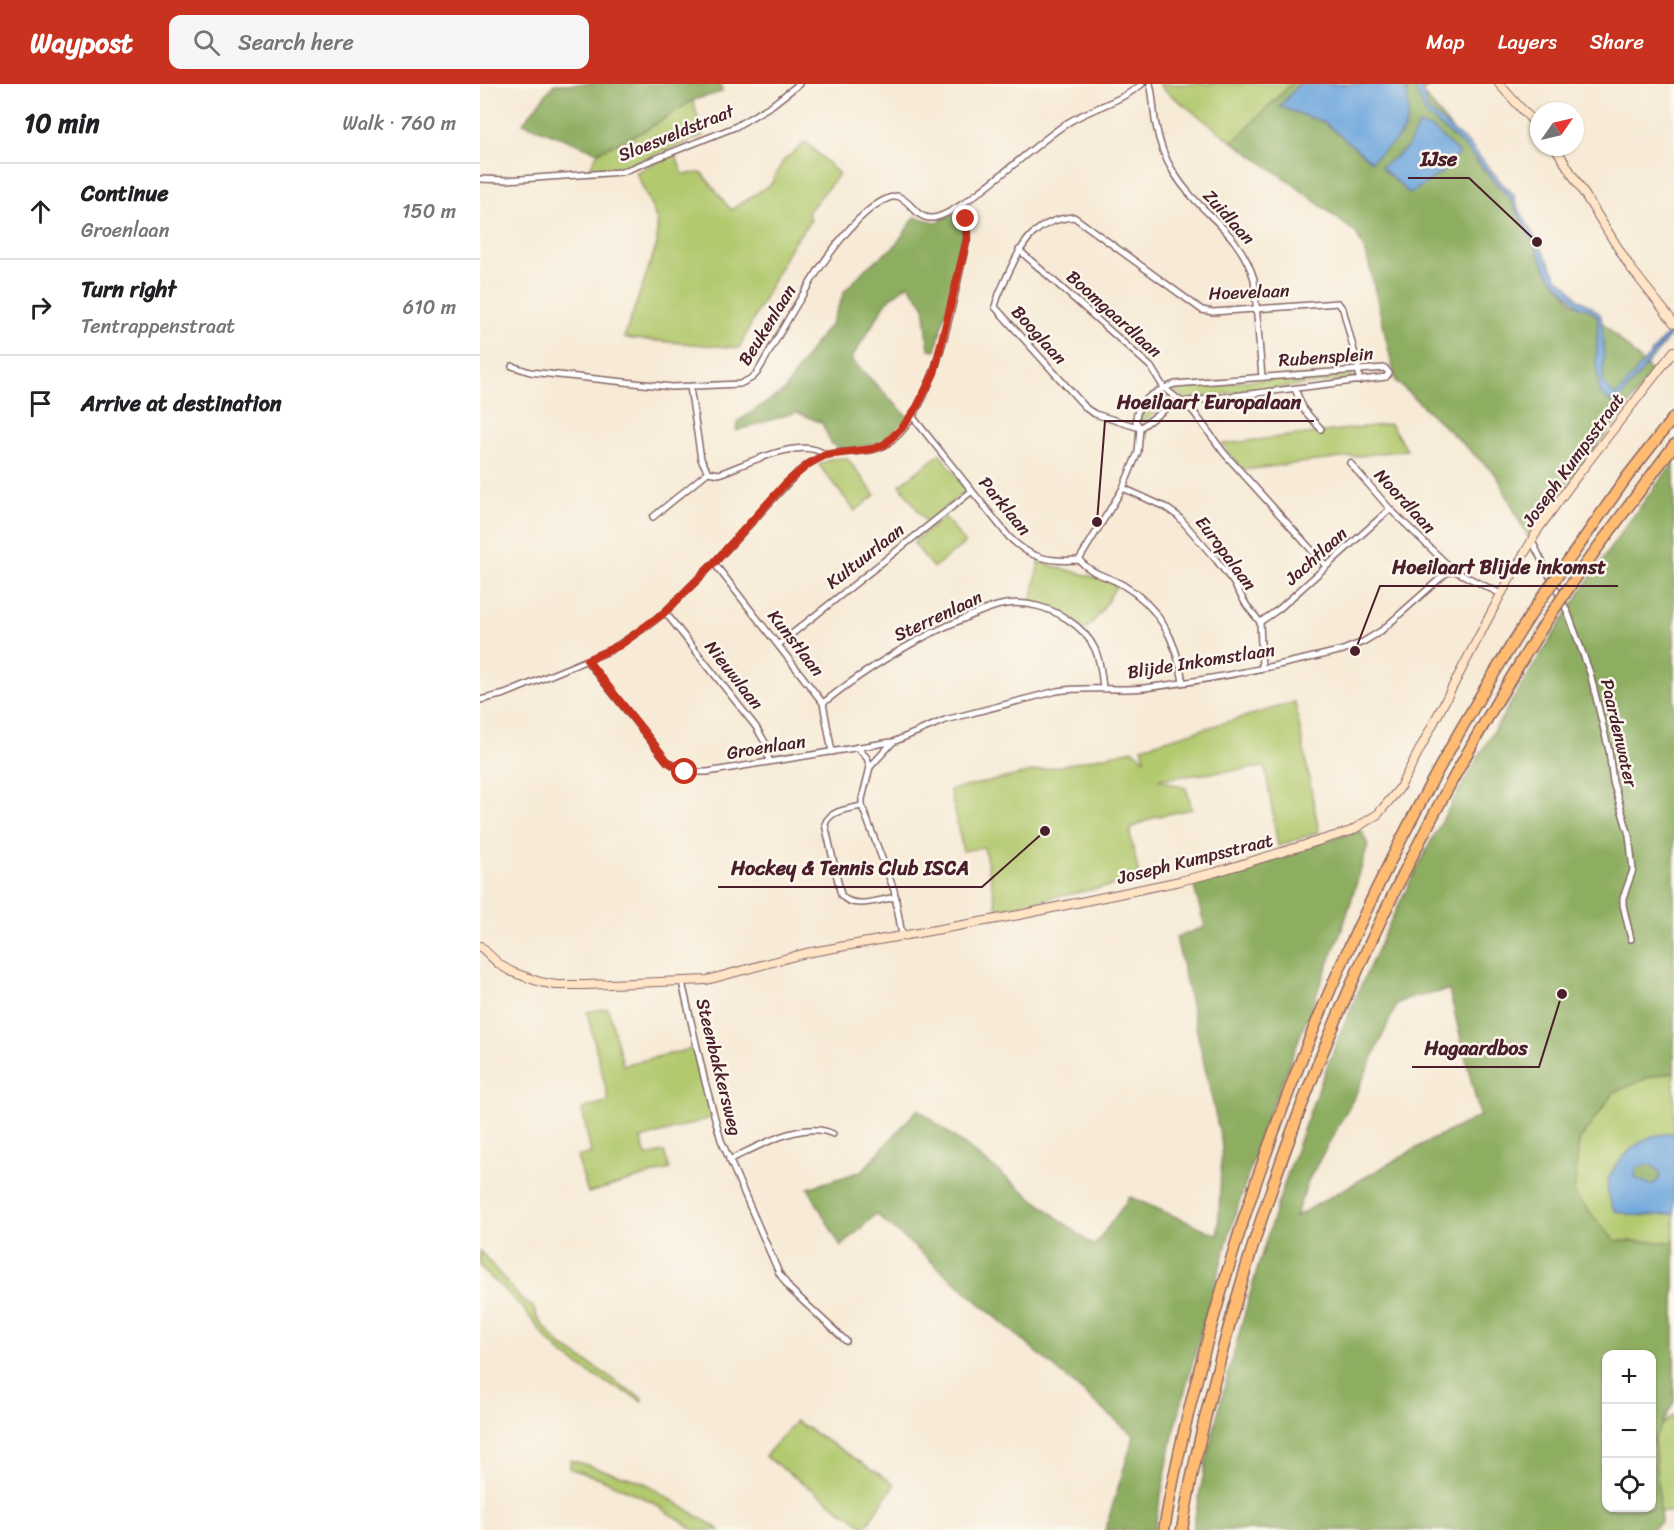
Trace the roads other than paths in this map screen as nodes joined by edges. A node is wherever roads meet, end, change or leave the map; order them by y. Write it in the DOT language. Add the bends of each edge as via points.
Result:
graph roads {
  1 [pos="799,84"];
  2 [pos="1142,84"];
  3 [pos="1150,84"];
  4 [pos="1499,84"];
  5 [pos="1530,118"];
  6 [pos="1561,156"];
  7 [pos="480,179"];
  8 [pos="963,205"];
  9 [pos="1074,217"];
  10 [pos="1019,250"];
  11 [pos="1257,308"];
  12 [pos="1674,323"];
  13 [pos="1674,351"];
  14 [pos="512,366"];
  15 [pos="1359,370"];
  16 [pos="1262,377"];
  17 [pos="1359,381"];
  18 [pos="690,387"];
  19 [pos="1164,388"];
  20 [pos="1295,389"];
  21 [pos="1184,402"];
  22 [pos="912,416"];
  23 [pos="1674,417"];
  24 [pos="1140,428"];
  25 [pos="1321,429"];
  26 [pos="1674,445"];
  27 [pos="825,455"];
  28 [pos="1350,463"];
  29 [pos="708,472"];
  30 [pos="1124,488"];
  31 [pos="972,491"];
  32 [pos="1390,509"];
  33 [pos="653,517"];
  34 [pos="1532,541"];
  35 [pos="1078,560"];
  36 [pos="714,563"];
  37 [pos="1326,566"];
  38 [pos="1453,570"];
  39 [pos="1501,594"];
  40 [pos="665,612"];
  41 [pos="1260,622"];
  42 [pos="778,645"];
  43 [pos="587,660"];
  44 [pos="1262,667"];
  45 [pos="1183,682"];
  46 [pos="1102,688"];
  47 [pos="480,700"];
  48 [pos="823,704"];
  49 [pos="893,742"];
  50 [pos="856,747"];
  51 [pos="832,752"];
  52 [pos="769,761"];
  53 [pos="870,767"];
  54 [pos="862,806"];
  55 [pos="896,897"];
  56 [pos="902,935"];
  57 [pos="1631,939"];
  58 [pos="480,946"];
  59 [pos="682,982"];
  60 [pos="833,1134"];
  61 [pos="729,1160"];
  62 [pos="846,1341"];
  63 [pos="1164,1530"];
  64 [pos="1182,1530"];
  1 -- 7 [label="street, Sloesveldstraat" via="735,127 622,172"];
  2 -- 8 [label="street" via="1069,121"];
  3 -- 11 [label="street, Zuidlaan" via="1156,126 1168,163 1190,195 1244,253 1254,279"];
  4 -- 5 [label="street"];
  6 -- 12 [label="street" via="1630,267"];
  8 -- 18 [label="street, Beukenlaan" via="931,218 921,216 902,197 883,201 852,227 822,262 752,378 740,384"];
  8 -- 22 [label="street" via="967,239 929,387"];
  9 -- 10 [label="street, Booglaan" via="1045,225 1024,241"];
  9 -- 11 [label="street, Hoevelaan" via="1202,310"];
  10 -- 19 [label="street, Boomgaardlaan" via="1151,367"];
  10 -- 24 [label="street, Booglaan" via="997,300 998,312 1087,409"];
  11 -- 15 [label="street, Hoevelaan" via="1338,303"];
  11 -- 16 [label="street, Zuidlaan"];
  13 -- 34 [label="street, Joseph Kumpsstraat"];
  14 -- 18 [label="street, Beukenlaan" via="530,372"];
  15 -- 16 [label="street, Rubensplein"];
  15 -- 17 [label="street, Hoevelaan"];
  15 -- 17 [label="street, Rubensplein" via="1385,368 1389,373 1386,377"];
  16 -- 19 [label="street, Rubensplein" via="1185,382"];
  17 -- 20 [label="street, Rubensplein"];
  18 -- 29 [label="street" via="701,459"];
  19 -- 21 [label="street, Boomgaardlaan"];
  19 -- 24 [label="street, Rubensplein" via="1138,410 1136,422"];
  20 -- 21 [label="street, Rubensplein"];
  20 -- 25 [label="street" via="1304,410"];
  21 -- 24 [label="street, Rubensplein" via="1168,407"];
  21 -- 37 [label="street, Boomgaardlaan" via="1224,453"];
  22 -- 27 [label="street" via="884,445"];
  22 -- 31 [label="street, Parklaan"];
  23 -- 63 [label="highway, bridge" via="1541,599 1466,720 1421,801 1344,958 1296,1071 1236,1240 1189,1411"];
  24 -- 30 [label="street" via="1138,452"];
  26 -- 64 [label="highway, bridge" via="1581,570 1480,729 1387,905 1350,986 1253,1243 1206,1414"];
  27 -- 29 [label="street" via="812,448 796,448 719,474"];
  27 -- 36 [label="street" via="798,472"];
  28 -- 32 [label="street, Noordlaan"];
  29 -- 33 [label="street"];
  30 -- 35 [label="street"];
  30 -- 41 [label="street, Europalaan" via="1165,507 1184,522"];
  31 -- 35 [label="street, Parklaan" via="1021,549 1043,559"];
  31 -- 42 [label="street, Kultuurlaan"];
  32 -- 37 [label="street, Jachtlaan"];
  32 -- 38 [label="street, Noordlaan"];
  34 -- 39 [label="street, Joseph Kumpsstraat"];
  34 -- 57 [label="street, Paardenwater" via="1568,613 1590,673 1613,782 1629,835 1633,870 1623,905"];
  35 -- 45 [label="street" via="1089,570 1122,584 1149,605 1173,642"];
  36 -- 40 [label="street"];
  36 -- 42 [label="street, Kunstlaan"];
  37 -- 41 [label="street, Jachtlaan"];
  38 -- 39 [label="street, Noordlaan"];
  38 -- 44 [label="street, Blijde Inkomstlaan" via="1363,642"];
  39 -- 56 [label="street, Joseph Kumpsstraat" via="1399,789 1363,825 1180,881"];
  40 -- 43 [label="street" via="620,645"];
  40 -- 52 [label="street, Nieuwlaan" via="762,735"];
  41 -- 44 [label="street"];
  42 -- 48 [label="street, Kunstlaan"];
  43 -- 47 [label="street" via="506,694"];
  43 -- 52 [label="street, Groenlaan" via="675,768 695,773"];
  44 -- 45 [label="street, Blijde Inkomstlaan"];
  45 -- 46 [label="street, Blijde Inkomstlaan"];
  46 -- 48 [label="street, Sterrenlaan" via="1097,651 1079,627 1049,609 1008,604 912,642"];
  46 -- 49 [label="street, Blijde Inkomstlaan" via="1074,688 1036,696 945,720"];
  48 -- 51 [label="street, Kunstlaan"];
  49 -- 50 [label="street, Groenlaan"];
  49 -- 53 [label="street, Blijde Inkomstlaan"];
  50 -- 51 [label="street, Groenlaan"];
  50 -- 53 [label="street"];
  51 -- 52 [label="street, Groenlaan"];
  53 -- 54 [label="street, Blijde Inkomstlaan"];
  54 -- 55 [label="street"];
  54 -- 55 [label="street" via="832,813 825,824 841,895 856,904"];
  55 -- 56 [label="street"];
  56 -- 59 [label="street, Joseph Kumpsstraat" via="794,955 707,980"];
  58 -- 59 [label="street, Joseph Kumpsstraat" via="506,969 556,985"];
  59 -- 61 [label="street, Steenbakkersweg" via="705,1082"];
  60 -- 61 [label="street, Steenbakkersweg" via="808,1128"];
  61 -- 62 [label="street, Steenbakkersweg" via="784,1282"];
}
